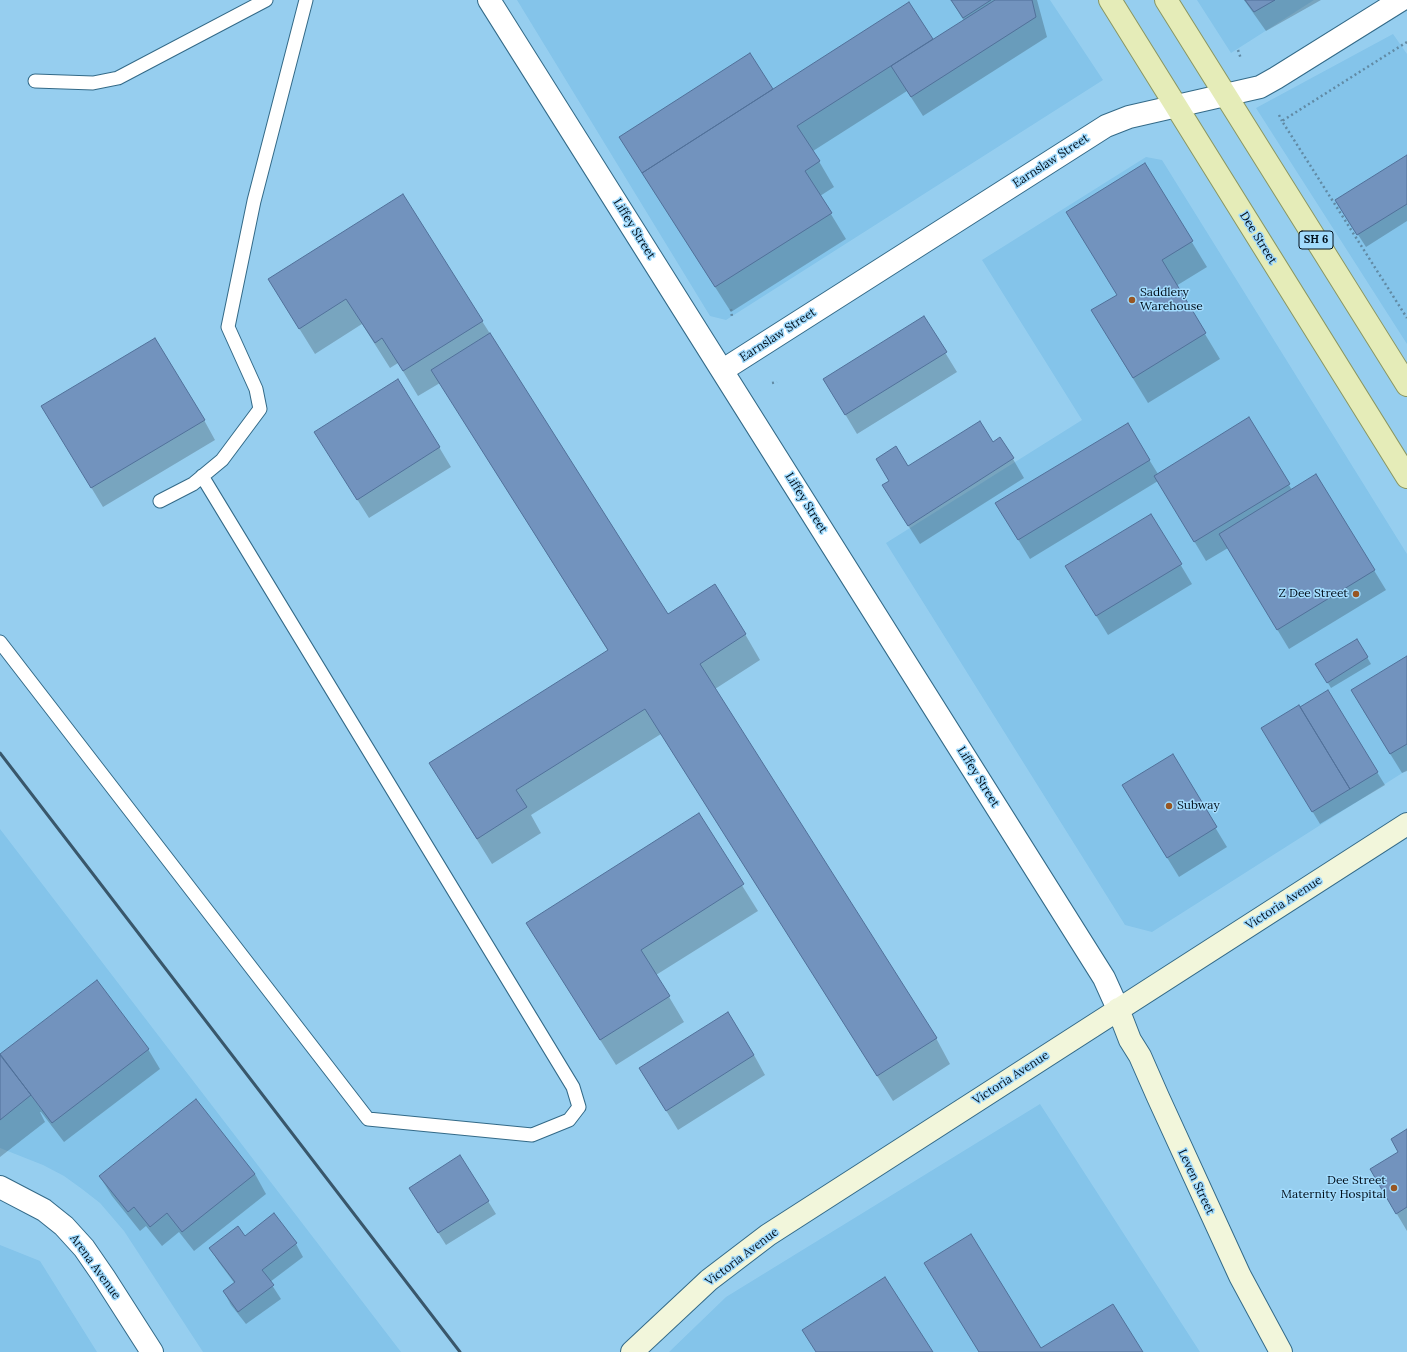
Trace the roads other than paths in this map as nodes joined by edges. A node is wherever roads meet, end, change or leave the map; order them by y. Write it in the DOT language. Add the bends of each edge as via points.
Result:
graph roads {
  1 [pos="266,0"];
  2 [pos="306,0"];
  3 [pos="489,0"];
  4 [pos="1110,0"];
  5 [pos="1166,0"];
  6 [pos="1401,0"];
  7 [pos="35,81"];
  8 [pos="1225,95"];
  9 [pos="1176,105"];
  10 [pos="723,370"];
  11 [pos="1407,384"];
  12 [pos="202,476"];
  13 [pos="1407,477"];
  14 [pos="160,501"];
  15 [pos="0,642"];
  16 [pos="1407,824"];
  17 [pos="1118,1009"];
  18 [pos="0,1187"];
  19 [pos="152,1352"];
  20 [pos="632,1352"];
  21 [pos="1281,1352"];
  1 -- 7 [label="lane" via="118,78 93,83"];
  2 -- 12 [label="lane" via="254,201 228,327 256,389 260,409 222,460"];
  3 -- 10 [label="street, Liffey Street"];
  4 -- 9 [label="main road, Dee Street"];
  5 -- 8 [label="main road, SH 6"];
  6 -- 8 [label="street, Earnslaw Street" via="1260,87"];
  8 -- 9 [label="street, Earnslaw Street"];
  8 -- 11 [label="main road, SH 6"];
  9 -- 10 [label="street, Earnslaw Street" via="1129,117 1106,126"];
  9 -- 13 [label="main road, Dee Street"];
  10 -- 17 [label="street, Liffey Street" via="1104,978"];
  12 -- 14 [label="lane" via="193,484"];
  12 -- 15 [label="lane" via="573,1087 579,1107 569,1120 532,1135 368,1119"];
  16 -- 17 [label="main road, Victoria Avenue"];
  17 -- 20 [label="main road, Victoria Avenue" via="768,1235 710,1280"];
  17 -- 21 [label="main road, Leven Street" via="1240,1276"];
  18 -- 19 [label="street, Arena Avenue" via="44,1210 64,1226 84,1248"];
}
